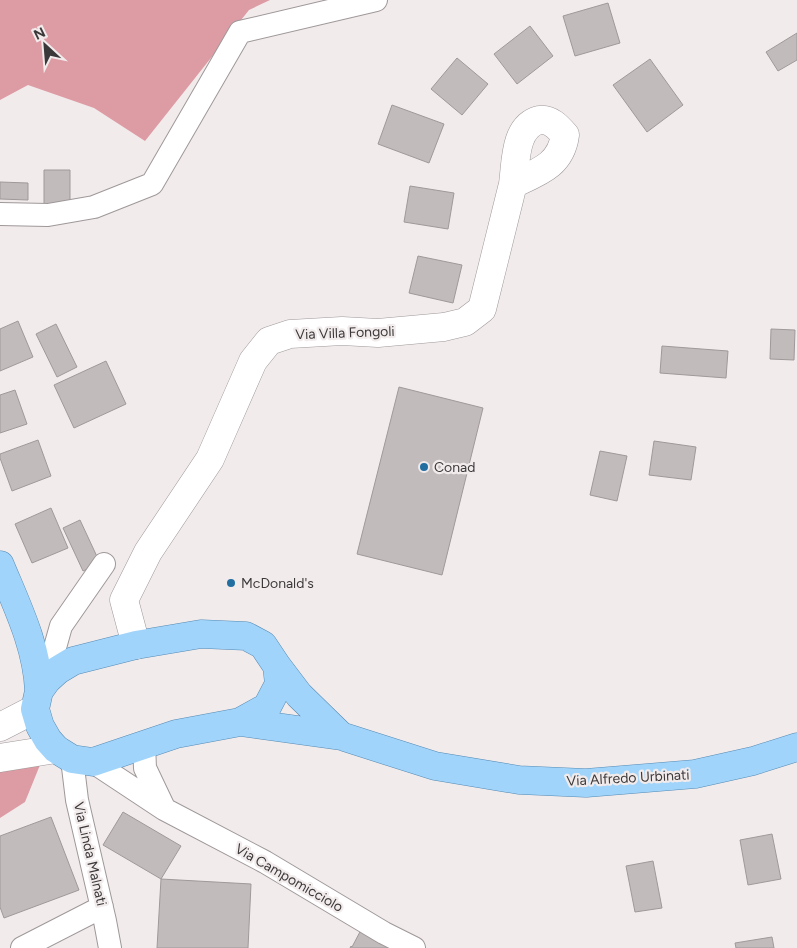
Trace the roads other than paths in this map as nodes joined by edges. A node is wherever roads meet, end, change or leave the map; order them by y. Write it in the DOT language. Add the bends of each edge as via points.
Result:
graph roads {
  1 [pos="376,0"];
  2 [pos="513,184"];
  3 [pos="0,214"];
  4 [pos="104,564"];
  5 [pos="0,566"];
  6 [pos="28,633"];
  7 [pos="136,645"];
  8 [pos="64,656"];
  9 [pos="276,666"];
  10 [pos="37,700"];
  11 [pos="240,722"];
  12 [pos="0,727"];
  13 [pos="342,736"];
  14 [pos="144,744"];
  15 [pos="797,747"];
  16 [pos="74,757"];
  17 [pos="0,758"];
  18 [pos="164,809"];
  19 [pos="102,907"];
  20 [pos="22,948"];
  21 [pos="110,948"];
  22 [pos="414,948"];
  1 -- 3 [label="street" via="240,32 152,184 94,207 48,215"];
  2 -- 7 [label="main road, Via Villa Fongoli" via="482,309 465,322 378,333 290,334 269,341 253,361 210,459 148,552 124,600"];
  4 -- 8 [label="street" via="61,626"];
  5 -- 6 [label="main road"];
  6 -- 8 [label="main road"];
  6 -- 10 [label="main road" via="38,672"];
  7 -- 8 [label="main road, Via Alfredo Urbinati"];
  7 -- 9 [label="main road, Via Alfredo Urbinati" via="201,634 246,636 263,645"];
  8 -- 10 [label="main road"];
  9 -- 11 [label="main road" via="279,684 267,707"];
  9 -- 13 [label="main road, Via Alfredo Urbinati" via="298,695"];
  10 -- 12 [label="main road"];
  10 -- 16 [label="main road" via="40,726"];
  11 -- 13 [label="main road, Via Alfredo Urbinati"];
  11 -- 14 [label="main road" via="176,734"];
  13 -- 15 [label="main road, Via Alfredo Urbinati" via="435,766 519,780 586,783 695,774"];
  14 -- 16 [label="main road" via="123,753"];
  14 -- 18 [label="street" via="145,768"];
  16 -- 17 [label="main road"];
  16 -- 18 [label="street, Via Campomicciolo"];
  16 -- 19 [label="street, Via Linda Malnati" via="77,800"];
  18 -- 22 [label="street, Via Campomicciolo" via="265,862"];
  19 -- 20 [label="street"];
  19 -- 21 [label="street, Via Linda Malnati"];
}
